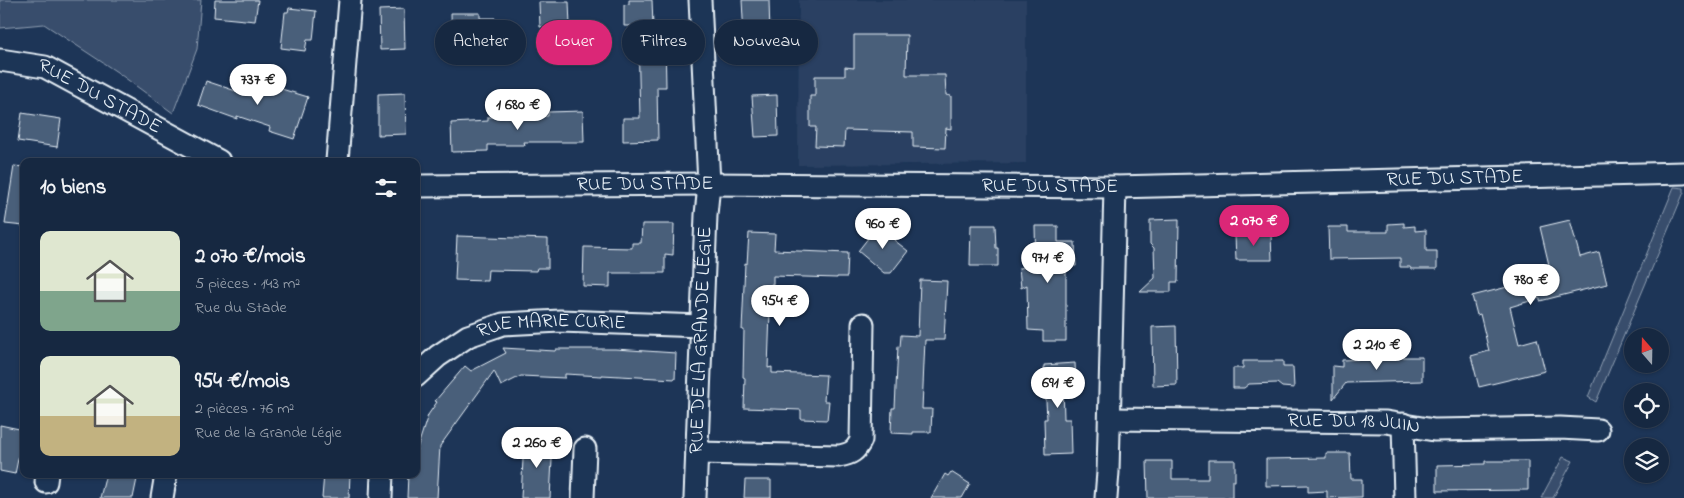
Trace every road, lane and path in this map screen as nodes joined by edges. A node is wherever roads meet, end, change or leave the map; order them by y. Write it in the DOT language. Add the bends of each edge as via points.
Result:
graph roads {
  1 [pos="350,0"];
  2 [pos="700,0"];
  3 [pos="0,60"];
  4 [pos="214,158"];
  5 [pos="337,158"];
  6 [pos="1684,173"];
  7 [pos="709,184"];
  8 [pos="420,186"];
  9 [pos="1115,187"];
  10 [pos="863,324"];
  11 [pos="702,326"];
  12 [pos="420,372"];
  13 [pos="1110,419"];
  14 [pos="1403,424"];
  15 [pos="1598,430"];
  16 [pos="586,449"];
  17 [pos="697,453"];
  18 [pos="165,478"];
  19 [pos="382,478"];
  20 [pos="162,498"];
  21 [pos="381,498"];
  22 [pos="583,498"];
  23 [pos="695,498"];
  24 [pos="1106,498"];
  25 [pos="1405,498"];
  1 -- 5 [label="street"];
  2 -- 7 [label="street, RUE DE LA GRANDE LÉGIE"];
  3 -- 4 [label="street, RUE DU STADE" via="45,67"];
  6 -- 9 [label="street, RUE DU STADE"];
  7 -- 8 [label="street, RUE DU STADE"];
  7 -- 9 [label="street, RUE DU STADE"];
  7 -- 11 [label="street, RUE DE LA GRANDE LÉGIE"];
  9 -- 13 [label="street"];
  10 -- 17 [label="street" via="862,440 858,448 840,456"];
  11 -- 12 [label="street, RUE MARIE CURIE" via="560,321 503,324 468,336"];
  11 -- 17 [label="street, RUE DE LA GRANDE LÉGIE"];
  13 -- 14 [label="street, RUE DU 18 JUIN"];
  13 -- 24 [label="street"];
  14 -- 15 [label="street, RUE DU 18 JUIN" via="1434,430"];
  14 -- 25 [label="street"];
  16 -- 22 [label="street"];
  17 -- 23 [label="street, RUE DE LA GRANDE LÉGIE"];
  18 -- 20 [label="street"];
  19 -- 21 [label="street"];
}
